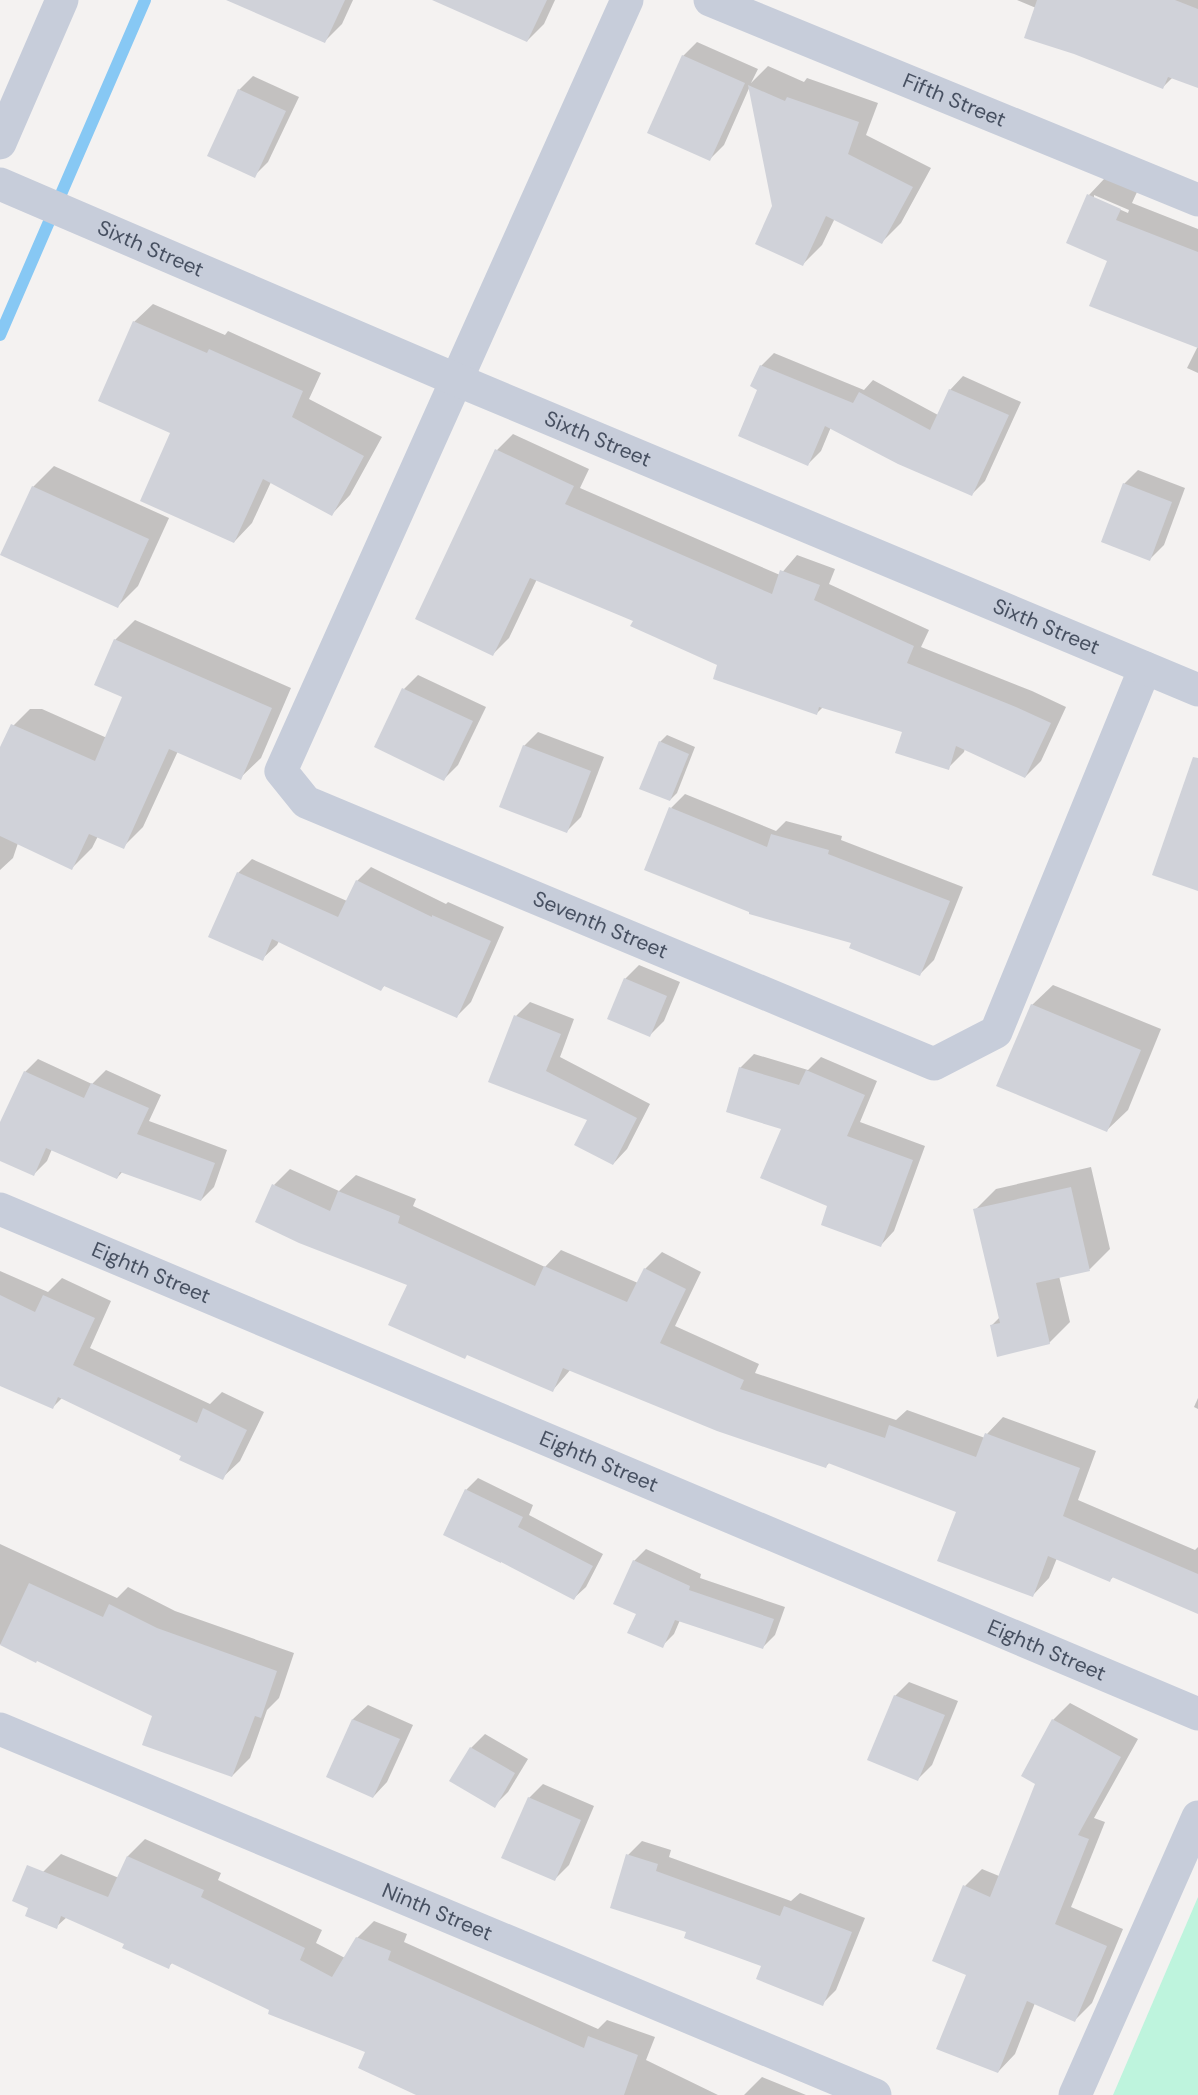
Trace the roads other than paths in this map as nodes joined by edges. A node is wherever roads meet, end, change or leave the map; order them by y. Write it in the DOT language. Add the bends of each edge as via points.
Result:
graph roads {
  1 [pos="62,0"];
  2 [pos="627,0"];
  3 [pos="710,0"];
  4 [pos="0,143"];
  5 [pos="0,184"];
  6 [pos="1198,200"];
  7 [pos="457,380"];
  8 [pos="1145,668"];
  9 [pos="1198,690"];
  10 [pos="0,1209"];
  11 [pos="1198,1714"];
  12 [pos="0,1729"];
  13 [pos="1198,1817"];
  14 [pos="875,2095"];
  15 [pos="1075,2095"];
  1 -- 4 [label="street"];
  2 -- 7 [label="street"];
  3 -- 6 [label="street, Fifth Street"];
  5 -- 7 [label="street, Sixth Street"];
  7 -- 8 [label="street, Sixth Street"];
  7 -- 8 [label="street, Seventh Street" via="281,771 306,802 934,1064 996,1032"];
  8 -- 9 [label="street, Sixth Street"];
  10 -- 11 [label="street, Eighth Street"];
  12 -- 14 [label="street, Ninth Street"];
  13 -- 15 [label="street"];
}
